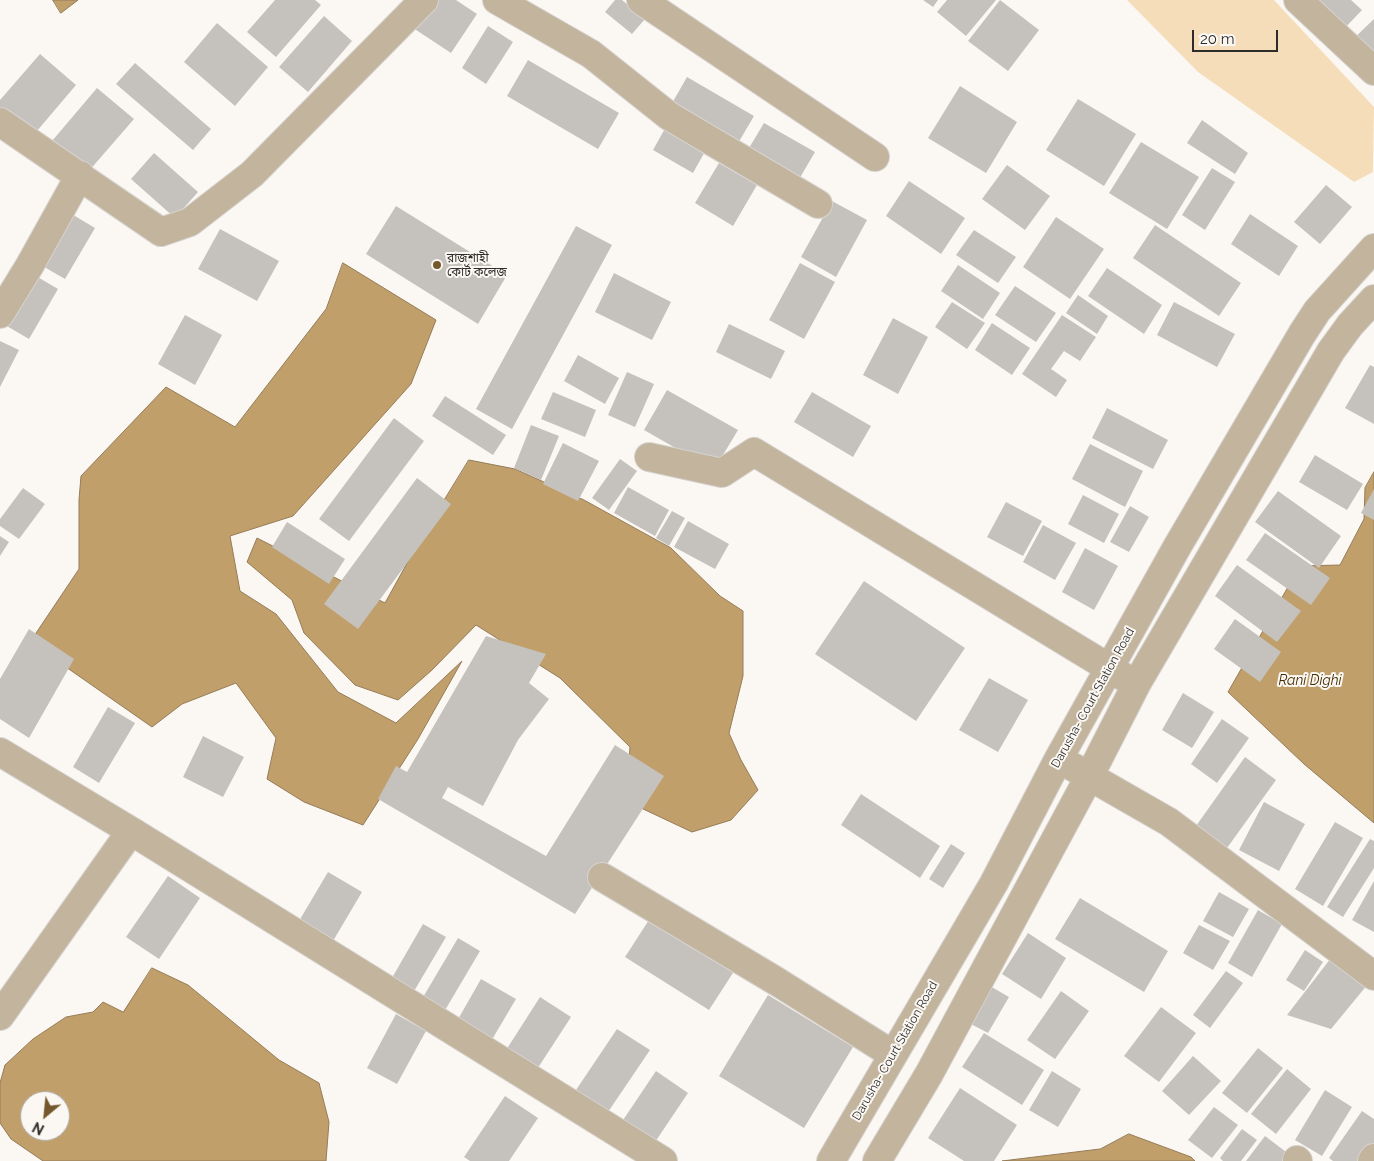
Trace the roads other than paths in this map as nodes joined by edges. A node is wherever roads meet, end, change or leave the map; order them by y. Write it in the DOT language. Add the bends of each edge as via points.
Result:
graph roads {
  1 [pos="497,0"];
  2 [pos="641,0"];
  3 [pos="1298,0"];
  4 [pos="419,1"];
  5 [pos="1374,71"];
  6 [pos="0,122"];
  7 [pos="875,157"];
  8 [pos="80,175"];
  9 [pos="818,204"];
  10 [pos="1374,248"];
  11 [pos="1374,299"];
  12 [pos="0,314"];
  13 [pos="649,457"];
  14 [pos="1109,668"];
  15 [pos="1137,683"];
  16 [pos="0,752"];
  17 [pos="1059,758"];
  18 [pos="1089,777"];
  19 [pos="131,831"];
  20 [pos="602,877"];
  21 [pos="1374,976"];
  22 [pos="0,1016"];
  23 [pos="892,1054"];
  24 [pos="1374,1158"];
  25 [pos="664,1161"];
  26 [pos="831,1161"];
  27 [pos="877,1161"];
  28 [pos="1372,1161"];
  1 -- 9 [label="street" via="591,54 670,116"];
  2 -- 7 [label="street"];
  3 -- 5 [label="street"];
  4 -- 8 [label="street" via="252,174 190,222 161,232"];
  6 -- 8 [label="street"];
  8 -- 12 [label="street"];
  10 -- 14 [label="street, Darusha- Court Station Road" via="1317,311 1302,334"];
  11 -- 15 [label="street" via="1331,351"];
  13 -- 14 [label="street" via="722,473 754,452"];
  14 -- 15 [label="street"];
  14 -- 17 [label="street, Darusha- Court Station Road"];
  15 -- 18 [label="street"];
  16 -- 19 [label="street"];
  17 -- 18 [label="street"];
  17 -- 23 [label="street, Darusha- Court Station Road" via="994,883"];
  18 -- 21 [label="street" via="1169,822"];
  18 -- 27 [label="street" via="929,1074"];
  19 -- 22 [label="street"];
  19 -- 25 [label="street"];
  20 -- 23 [label="street"];
  23 -- 26 [label="street, Darusha- Court Station Road"];
  24 -- 28 [label="street"];
}
